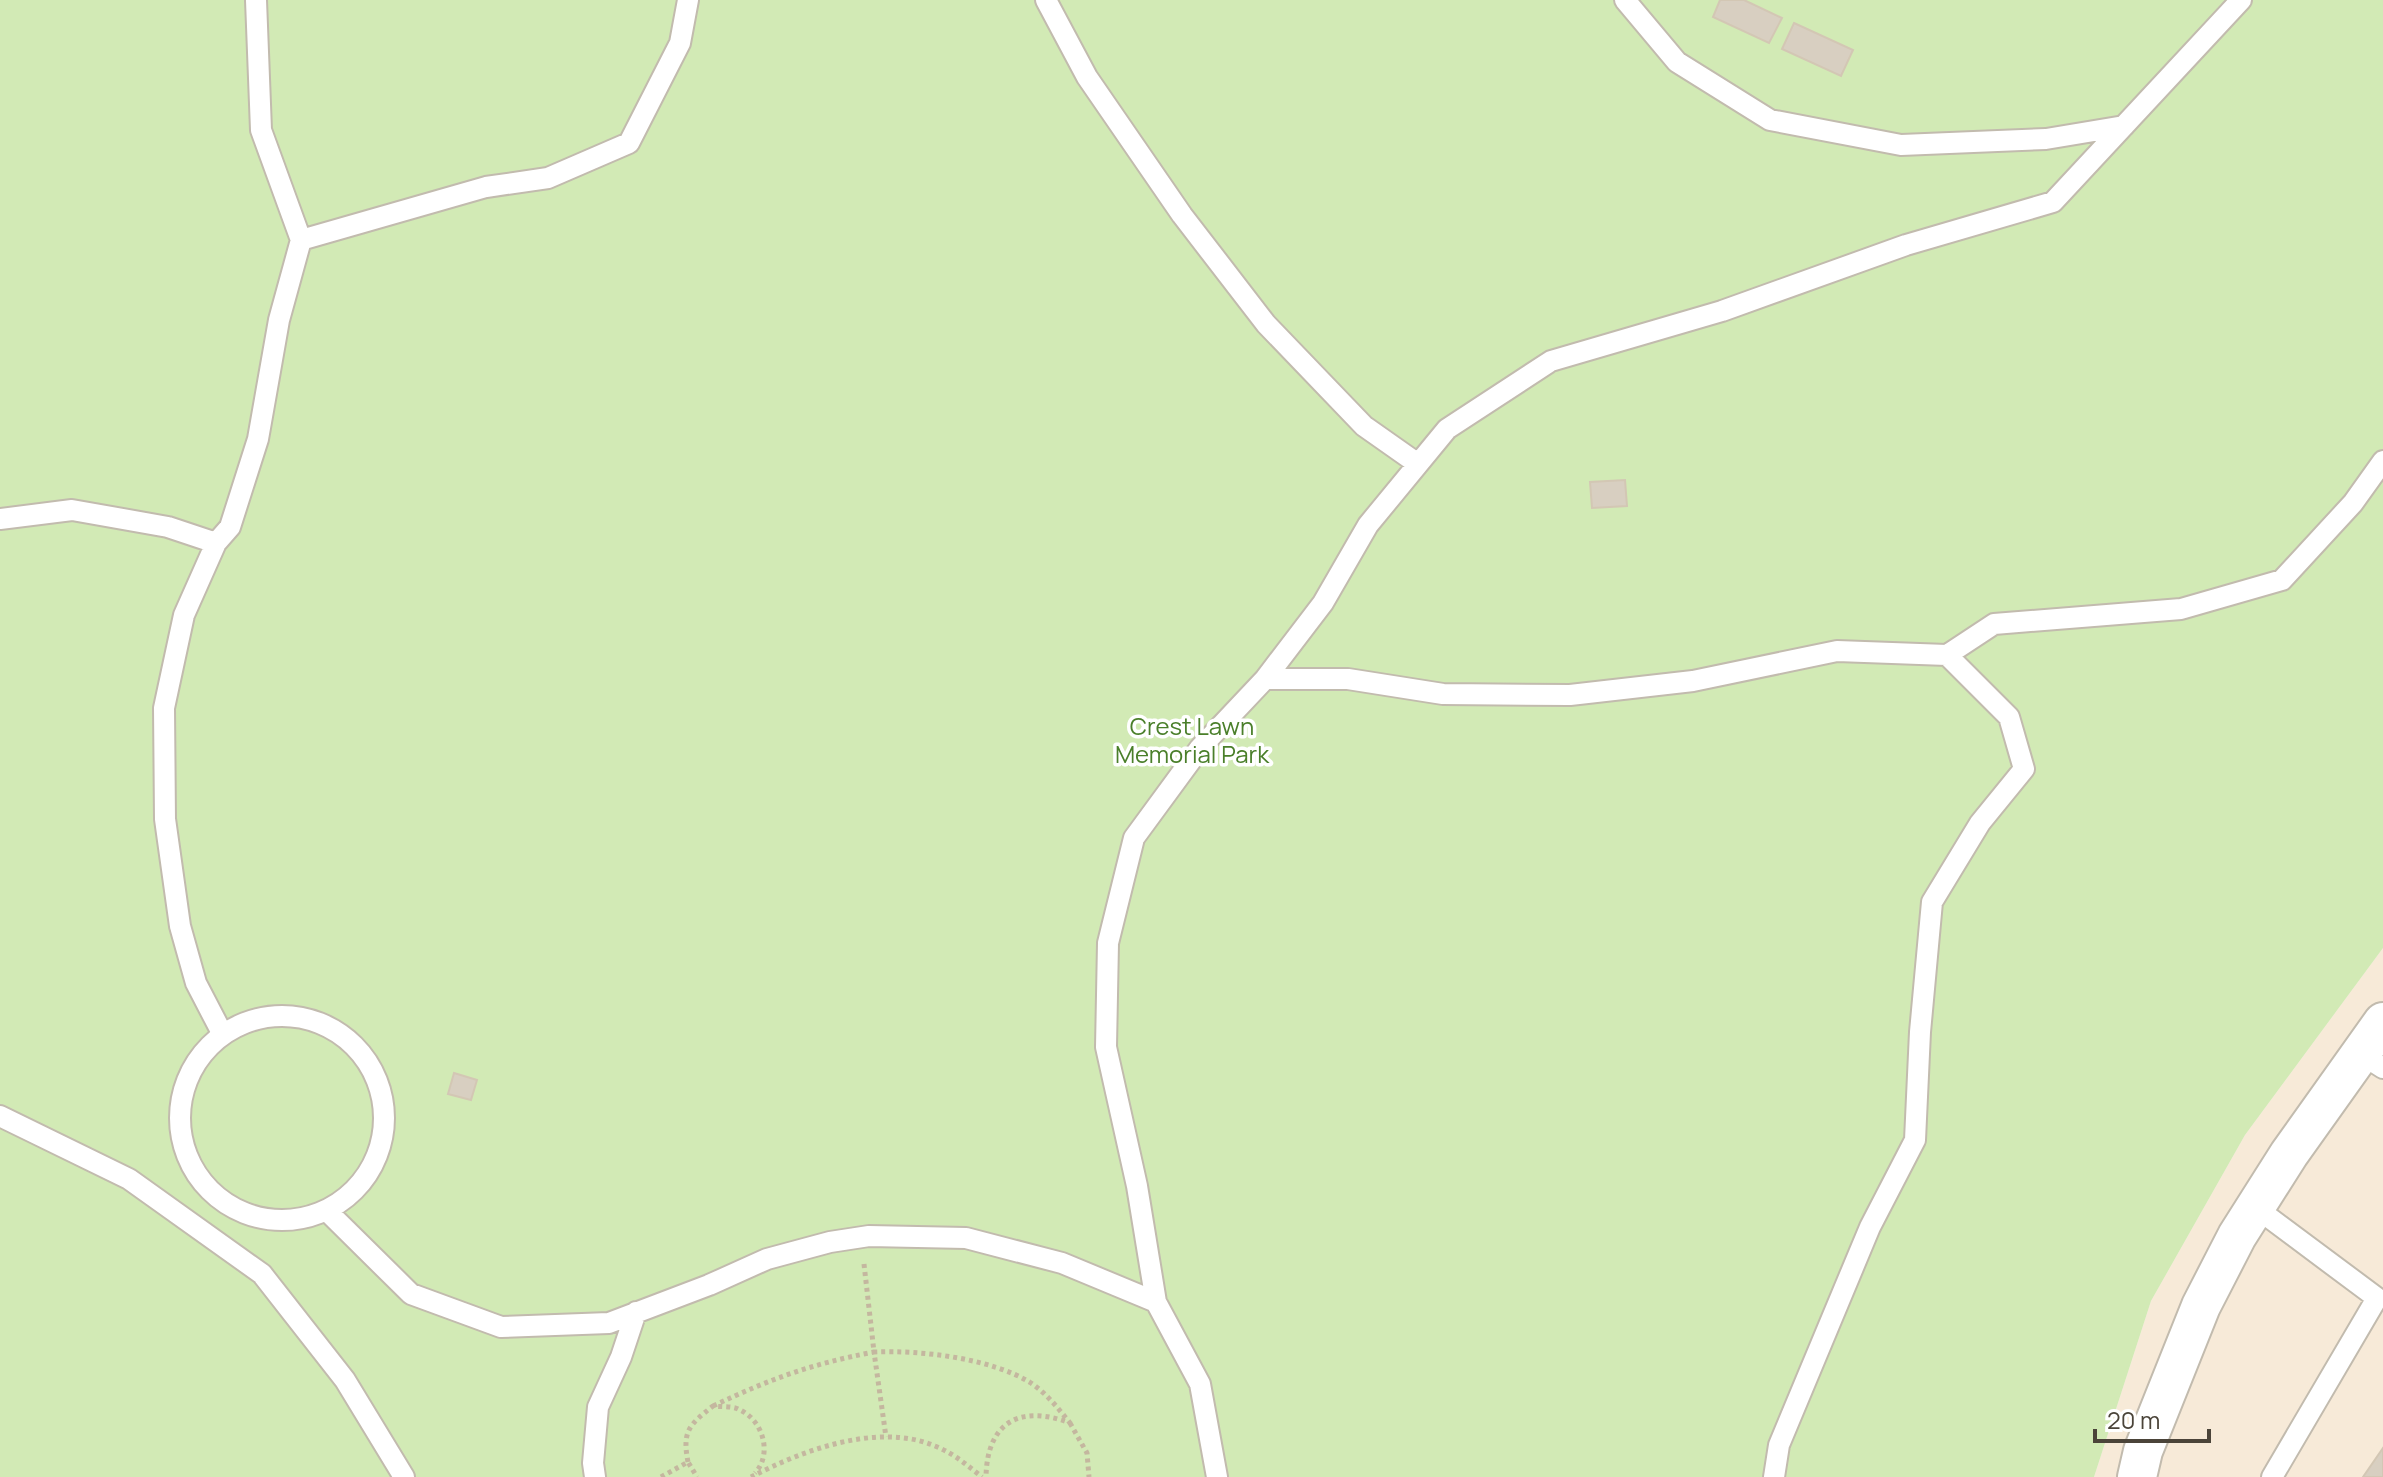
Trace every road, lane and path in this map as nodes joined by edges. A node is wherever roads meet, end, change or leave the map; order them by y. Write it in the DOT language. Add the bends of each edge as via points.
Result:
graph roads {
  1 [pos="256,0"];
  2 [pos="688,0"];
  3 [pos="1046,0"];
  4 [pos="1625,0"];
  5 [pos="2241,0"];
  6 [pos="2124,126"];
  7 [pos="301,240"];
  8 [pos="2383,461"];
  9 [pos="1418,464"];
  10 [pos="0,519"];
  11 [pos="216,543"];
  12 [pos="1947,655"];
  13 [pos="1265,679"];
  14 [pos="2383,1022"];
  15 [pos="222,1033"];
  16 [pos="2372,1061"];
  17 [pos="0,1116"];
  18 [pos="2255,1207"];
  19 [pos="327,1211"];
  20 [pos="863,1271"];
  21 [pos="2380,1294"];
  22 [pos="1156,1302"];
  23 [pos="636,1312"];
  24 [pos="874,1352"];
  25 [pos="713,1406"];
  26 [pos="1070,1423"];
  27 [pos="886,1437"];
  28 [pos="688,1462"];
  29 [pos="1089,1476"];
  30 [pos="404,1477"];
  31 [pos="595,1477"];
  32 [pos="661,1477"];
  33 [pos="697,1477"];
  34 [pos="751,1477"];
  35 [pos="984,1477"];
  36 [pos="1217,1477"];
  37 [pos="1774,1477"];
  38 [pos="2137,1477"];
  39 [pos="2272,1477"];
  1 -- 7 [label="lane" via="261,130"];
  2 -- 7 [label="lane" via="680,43 629,143 548,178 486,187"];
  3 -- 9 [label="lane" via="1087,77 1182,215 1266,324 1364,426"];
  4 -- 6 [label="lane" via="1677,62 1770,120 1901,145 2046,139"];
  5 -- 6 [label="lane"];
  6 -- 9 [label="lane" via="2053,202 1551,361 1447,429"];
  7 -- 11 [label="lane" via="279,320 258,439 230,527"];
  8 -- 12 [label="lane" via="2353,503 2282,580 2181,609 1994,624"];
  9 -- 13 [label="lane" via="1368,525 1323,603"];
  10 -- 11 [label="lane" via="72,510 168,527"];
  11 -- 15 [label="lane" via="184,615 164,708 165,819 180,926 196,983"];
  12 -- 13 [label="lane" via="1837,651 1693,681 1570,695 1443,694 1348,679"];
  12 -- 37 [label="lane" via="2009,717 2024,769 1980,823 1932,902 1915,1140 1870,1227 1779,1445"];
  13 -- 22 [label="lane" via="1200,748 1134,838 1108,943 1106,1047"];
  14 -- 16 [label="street"];
  15 -- 19 [label="lane" via="191,1067 178,1112 183,1148 205,1187 233,1209 274,1221"];
  15 -- 19 [label="lane" via="254,1018 290,1014 317,1021 361,1052 379,1084 382,1142 368,1174"];
  16 -- 18 [label="street" via="2289,1154"];
  17 -- 30 [label="lane" via="129,1179 262,1274 345,1380"];
  18 -- 21 [label="lane"];
  18 -- 38 [label="street" via="2201,1306"];
  19 -- 23 [label="lane" via="411,1294 501,1327 609,1323"];
  20 -- 24 [label="path"];
  21 -- 39 [label="lane"];
  22 -- 23 [label="lane" via="1062,1263 966,1238 869,1236 767,1259"];
  22 -- 36 [label="lane" via="1200,1384"];
  23 -- 31 [label="lane" via="598,1407"];
  24 -- 25 [label="path" via="769,1379"];
  24 -- 26 [label="path" via="921,1352 1005,1371 1053,1400"];
  24 -- 27 [label="path"];
  25 -- 28 [label="path" via="696,1420 684,1441"];
  25 -- 34 [label="path" via="738,1408 755,1421 765,1442 762,1465"];
  26 -- 29 [label="path" via="1087,1453"];
  26 -- 35 [label="path" via="1030,1414 1009,1422 995,1434"];
  27 -- 34 [label="path" via="824,1448"];
  27 -- 35 [label="path" via="934,1446"];
  28 -- 32 [label="path"];
  28 -- 33 [label="path"];
}
